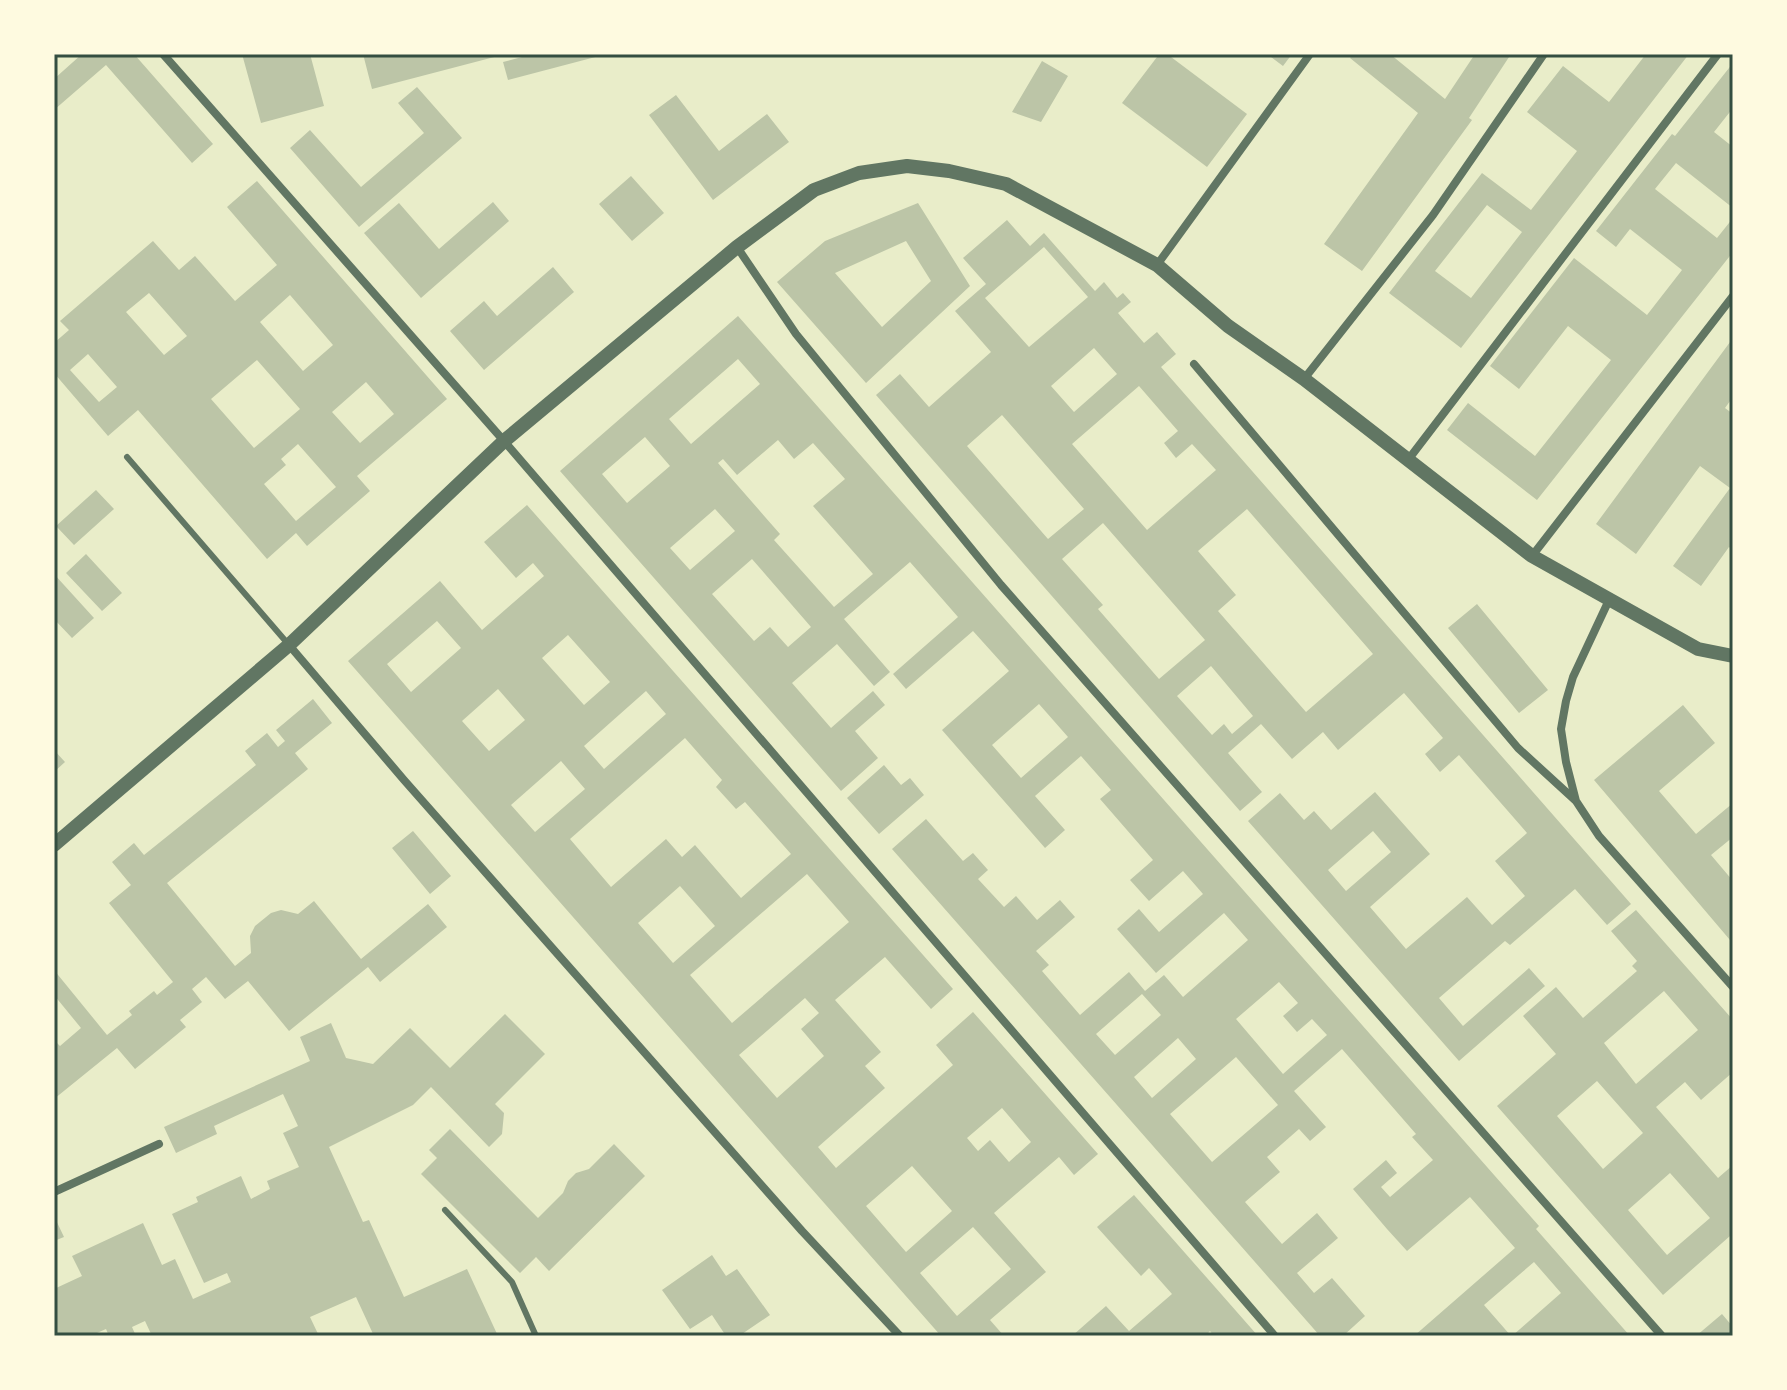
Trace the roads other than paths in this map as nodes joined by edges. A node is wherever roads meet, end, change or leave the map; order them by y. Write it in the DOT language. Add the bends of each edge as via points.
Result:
graph roads {
  1 [pos="163,54"];
  2 [pos="1310,54"];
  3 [pos="1544,54"];
  4 [pos="1718,54"];
  5 [pos="737,247"];
  6 [pos="1157,265"];
  7 [pos="1733,296"];
  8 [pos="1194,364"];
  9 [pos="1304,379"];
  10 [pos="504,441"];
  11 [pos="127,457"];
  12 [pos="1408,460"];
  13 [pos="1532,556"];
  14 [pos="1609,600"];
  15 [pos="289,645"];
  16 [pos="1733,656"];
  17 [pos="1576,801"];
  18 [pos="54,845"];
  19 [pos="1733,987"];
  20 [pos="159,1144"];
  21 [pos="54,1192"];
  22 [pos="445,1210"];
  23 [pos="536,1336"];
  24 [pos="900,1336"];
  25 [pos="1275,1336"];
  26 [pos="1662,1336"];
  1 -- 10 [label="street"];
  2 -- 6 [label="street"];
  3 -- 9 [label="street" via="1433,215"];
  4 -- 12 [label="street"];
  5 -- 6 [label="street" via="814,190 859,173 907,166 1006,184"];
  5 -- 10 [label="street"];
  5 -- 26 [label="street" via="796,334 1001,585"];
  6 -- 9 [label="street" via="1228,326"];
  7 -- 13 [label="street"];
  8 -- 17 [label="street" via="1518,748"];
  9 -- 12 [label="street"];
  10 -- 15 [label="street"];
  10 -- 25 [label="street"];
  11 -- 15 [label="lane"];
  12 -- 13 [label="street"];
  13 -- 14 [label="street"];
  14 -- 16 [label="street" via="1698,649"];
  14 -- 17 [label="street" via="1573,677 1561,729"];
  15 -- 18 [label="street"];
  15 -- 24 [label="street"];
  17 -- 19 [label="street" via="1599,836"];
  20 -- 21 [label="street"];
  22 -- 23 [label="lane" via="512,1282"];
}
